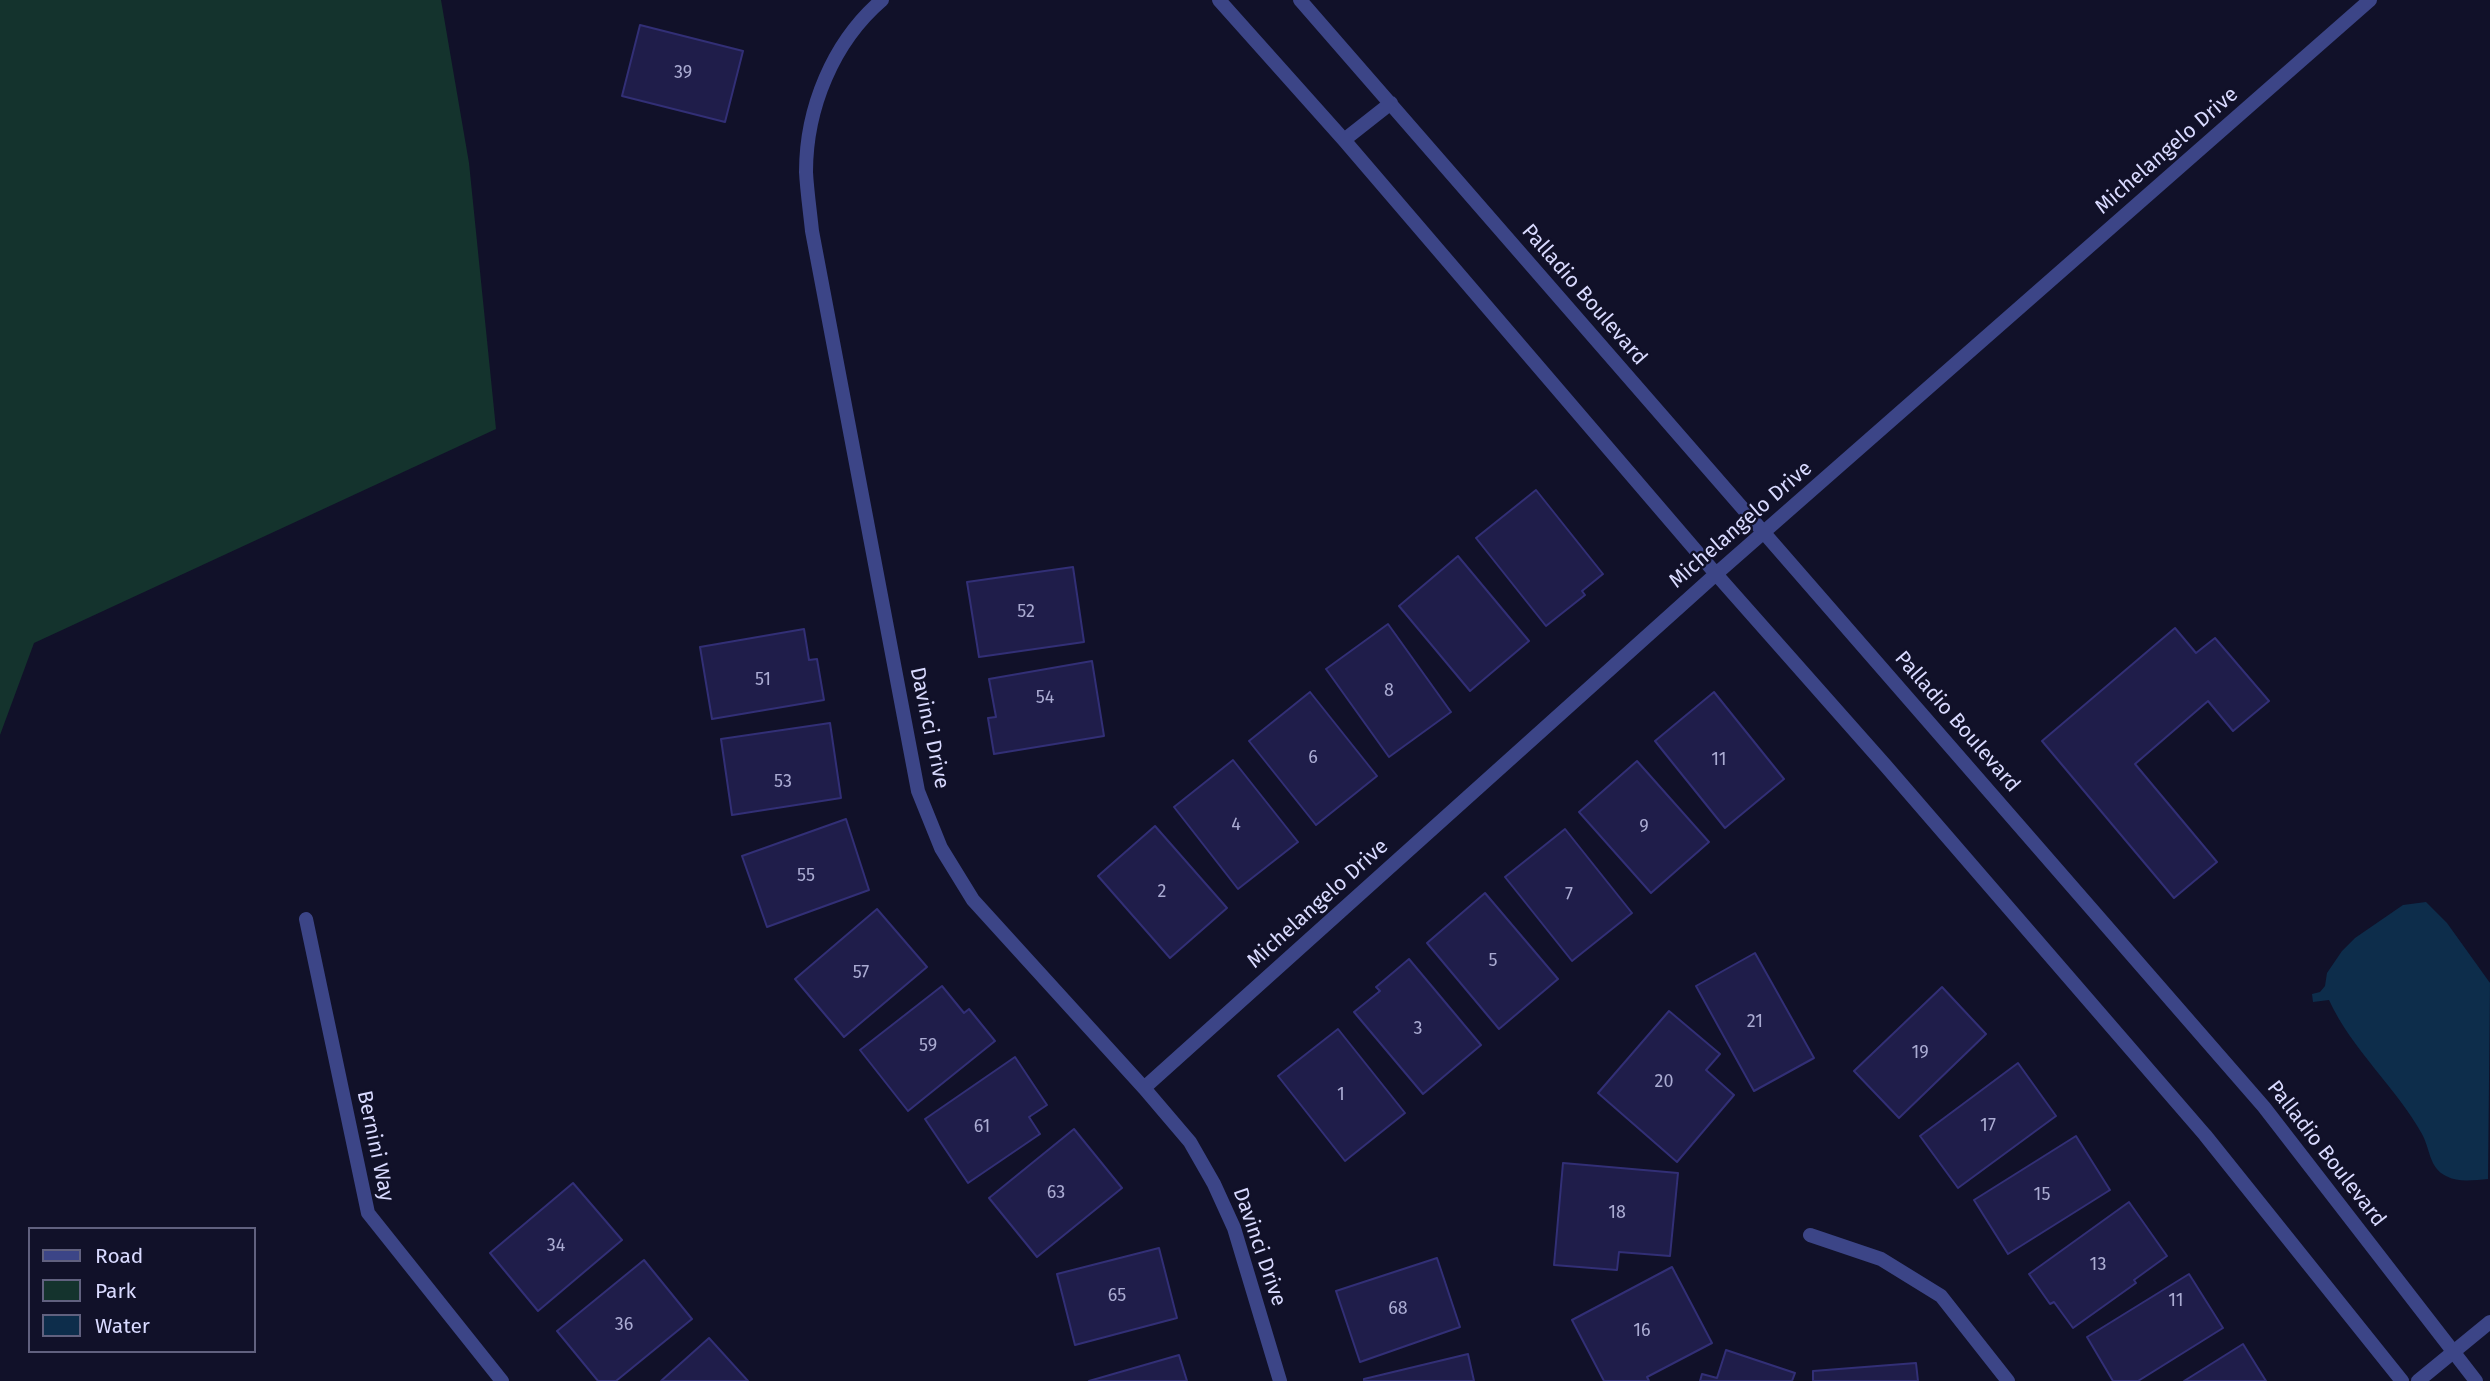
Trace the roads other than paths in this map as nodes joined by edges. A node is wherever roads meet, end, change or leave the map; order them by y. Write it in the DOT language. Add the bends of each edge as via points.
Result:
graph roads {
  1 [pos="882,0"];
  2 [pos="1219,0"];
  3 [pos="1300,0"];
  4 [pos="2370,0"];
  5 [pos="1391,103"];
  6 [pos="1344,140"];
  7 [pos="1763,533"];
  8 [pos="1716,574"];
  9 [pos="306,919"];
  10 [pos="1144,1088"];
  11 [pos="1810,1235"];
  12 [pos="2490,1322"];
  13 [pos="2454,1350"];
  14 [pos="502,1381"];
  15 [pos="1280,1381"];
  16 [pos="2008,1381"];
  17 [pos="2402,1381"];
  18 [pos="2418,1381"];
  19 [pos="2476,1381"];
  1 -- 10 [label="street, Davinci Drive" via="867,12 833,61 812,114 806,171 812,230 918,791 941,848 973,900"];
  2 -- 6 [label="street"];
  3 -- 5 [label="street, Palladio Boulevard"];
  4 -- 7 [label="street, Michelangelo Drive"];
  5 -- 6 [label="street"];
  5 -- 7 [label="street, Palladio Boulevard"];
  6 -- 8 [label="street"];
  7 -- 8 [label="street, Michelangelo Drive"];
  7 -- 13 [label="street, Palladio Boulevard" via="2264,1107"];
  8 -- 10 [label="street, Michelangelo Drive"];
  8 -- 17 [label="street" via="2206,1135"];
  9 -- 14 [label="street, Bernini Way" via="368,1213"];
  10 -- 15 [label="street, Davinci Drive" via="1190,1142 1214,1184 1234,1228"];
  11 -- 16 [label="street" via="1881,1259 1941,1296"];
  12 -- 13 [label="street"];
  13 -- 18 [label="street"];
  13 -- 19 [label="street, Palladio Boulevard"];
}
